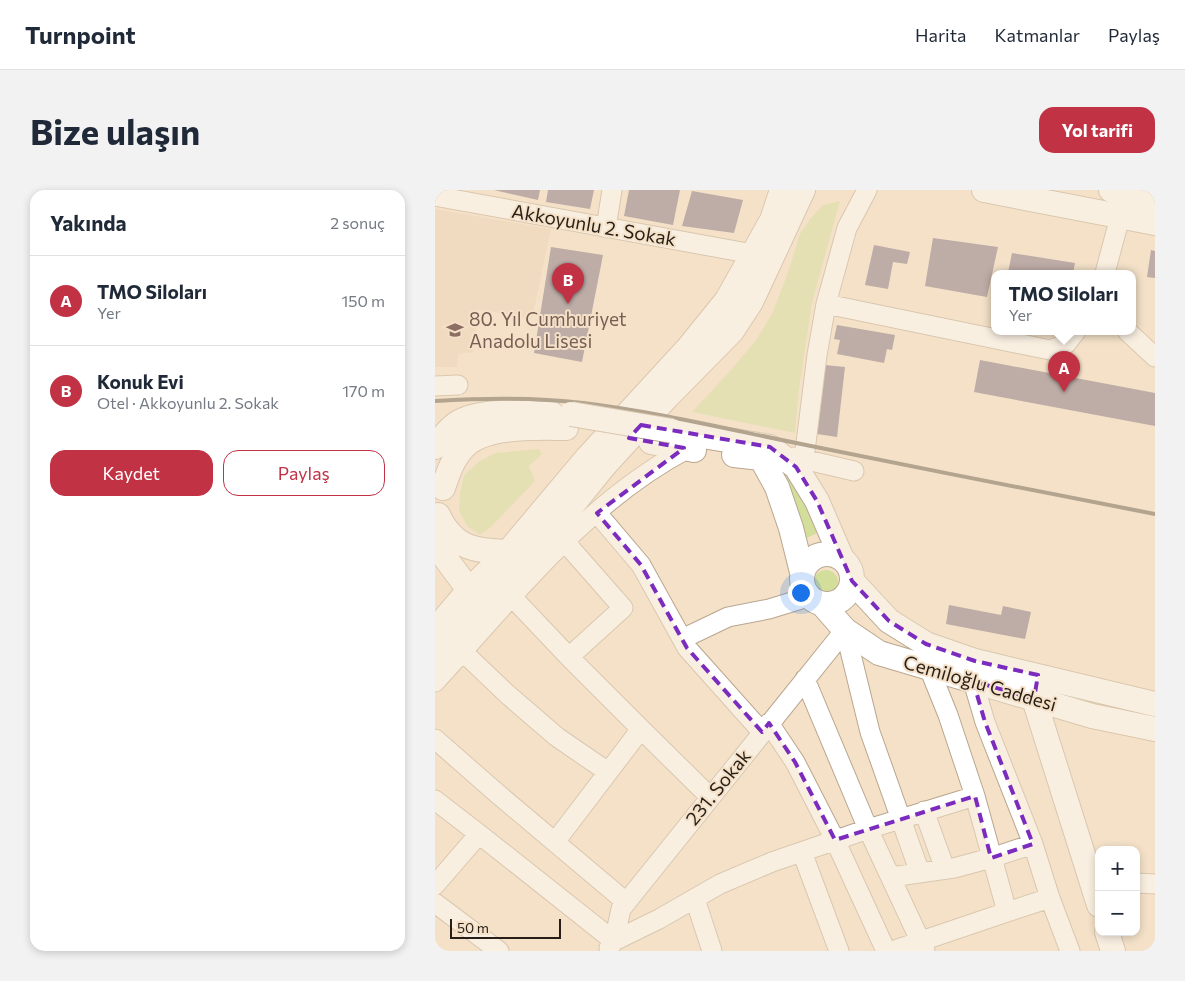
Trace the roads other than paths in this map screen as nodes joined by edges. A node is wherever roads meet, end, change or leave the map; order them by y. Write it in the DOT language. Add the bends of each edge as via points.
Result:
graph roads {
  1 [pos="612,190"];
  2 [pos="782,190"];
  3 [pos="803,190"];
  4 [pos="867,190"];
  5 [pos="984,190"];
  6 [pos="1111,190"];
  7 [pos="435,196"];
  8 [pos="1155,199"];
  9 [pos="1120,217"];
  10 [pos="1155,224"];
  11 [pos="606,228"];
  12 [pos="753,254"];
  13 [pos="1106,270"];
  14 [pos="826,304"];
  15 [pos="1073,335"];
  16 [pos="1131,335"];
  17 [pos="1155,357"];
  18 [pos="458,385"];
  19 [pos="435,386"];
  20 [pos="655,396"];
  21 [pos="568,421"];
  22 [pos="435,446"];
  23 [pos="687,449"];
  24 [pos="771,456"];
  25 [pos="805,460"];
  26 [pos="854,471"];
  27 [pos="439,484"];
  28 [pos="597,514"];
  29 [pos="436,516"];
  30 [pos="565,542"];
  31 [pos="435,544"];
  32 [pos="508,552"];
  33 [pos="842,559"];
  34 [pos="803,572"];
  35 [pos="852,580"];
  36 [pos="469,590"];
  37 [pos="512,597"];
  38 [pos="815,601"];
  39 [pos="435,630"];
  40 [pos="845,630"];
  41 [pos="682,640"];
  42 [pos="463,652"];
  43 [pos="569,657"];
  44 [pos="435,658"];
  45 [pos="929,668"];
  46 [pos="1037,675"];
  47 [pos="805,679"];
  48 [pos="973,681"];
  49 [pos="435,682"];
  50 [pos="1034,698"];
  51 [pos="1155,704"];
  52 [pos="765,728"];
  53 [pos="641,729"];
  54 [pos="1155,729"];
  55 [pos="435,739"];
  56 [pos="609,772"];
  57 [pos="975,796"];
  58 [pos="710,797"];
  59 [pos="435,800"];
  60 [pos="924,811"];
  61 [pos="901,818"];
  62 [pos="868,829"];
  63 [pos="479,834"];
  64 [pos="835,840"];
  65 [pos="555,842"];
  66 [pos="1033,844"];
  67 [pos="802,852"];
  68 [pos="991,858"];
  69 [pos="945,869"];
  70 [pos="920,873"];
  71 [pos="891,877"];
  72 [pos="1095,880"];
  73 [pos="1140,883"];
  74 [pos="1155,884"];
  75 [pos="435,885"];
  76 [pos="1050,898"];
  77 [pos="695,899"];
  78 [pos="626,902"];
  79 [pos="435,903"];
  80 [pos="1007,912"];
  81 [pos="1108,936"];
  82 [pos="923,946"];
  83 [pos="615,948"];
  84 [pos="499,951"];
  85 [pos="712,951"];
  86 [pos="839,951"];
  87 [pos="886,951"];
  88 [pos="892,951"];
  89 [pos="1071,951"];
  90 [pos="1113,951"];
  1 -- 11 [label="street"];
  2 -- 12 [label="main road" via="772,220"];
  3 -- 20 [label="main road" via="751,302 732,331"];
  4 -- 14 [label="street" via="847,228"];
  5 -- 9 [label="main road"];
  6 -- 8 [label="main road"];
  7 -- 11 [label="street, Akkoyunlu 2. Sokak"];
  9 -- 10 [label="main road"];
  9 -- 13 [label="street"];
  11 -- 12 [label="street, Akkoyunlu 2. Sokak"];
  12 -- 20 [label="main road" via="727,300"];
  14 -- 15 [label="street" via="1050,350 1066,344"];
  14 -- 25 [label="street"];
  16 -- 17 [label="street"];
  18 -- 19 [label="street"];
  20 -- 32 [label="main road" via="587,458"];
  20 -- 44 [label="main road" via="532,555"];
  21 -- 22 [label="main road" via="492,414 462,420"];
  21 -- 23 [label="main road"];
  21 -- 24 [label="main road, bridge" via="673,431 771,447"];
  21 -- 27 [label="main road" via="485,434 467,444"];
  23 -- 24 [label="main road"];
  23 -- 28 [label="street" via="606,504"];
  24 -- 25 [label="street"];
  24 -- 33 [label="main road" via="796,467 817,501"];
  24 -- 34 [label="main road"];
  25 -- 26 [label="street"];
  27 -- 29 [label="main road" via="445,502"];
  28 -- 30 [label="street"];
  28 -- 41 [label="street" via="641,565"];
  29 -- 32 [label="main road" via="454,539 467,547 484,552"];
  30 -- 37 [label="street"];
  30 -- 43 [label="street" via="623,608"];
  31 -- 36 [label="main road"];
  32 -- 36 [label="main road"];
  33 -- 34 [label="main road" via="835,555 819,555 806,564"];
  33 -- 35 [label="main road" via="851,572"];
  34 -- 38 [label="main road" via="802,585"];
  35 -- 38 [label="main road" via="851,589 839,602"];
  35 -- 46 [label="main road, Cemiloğlu Caddesi" via="889,621 926,644 975,661"];
  36 -- 39 [label="main road"];
  37 -- 42 [label="street"];
  37 -- 43 [label="street"];
  38 -- 40 [label="main road, Cemiloğlu Caddesi"];
  38 -- 41 [label="street" via="728,617"];
  40 -- 45 [label="main road, Cemiloğlu Caddesi" via="879,653"];
  40 -- 47 [label="street, 231. Sokak"];
  40 -- 61 [label="street" via="870,732"];
  41 -- 52 [label="street"];
  42 -- 49 [label="street"];
  42 -- 56 [label="street" via="557,736"];
  43 -- 53 [label="street"];
  45 -- 48 [label="main road, Cemiloğlu Caddesi"];
  45 -- 57 [label="street"];
  46 -- 50 [label="main road"];
  46 -- 51 [label="main road, Cemiloğlu Caddesi"];
  47 -- 52 [label="street, 231. Sokak"];
  47 -- 62 [label="street"];
  48 -- 50 [label="main road, Cemiloğlu Caddesi"];
  48 -- 66 [label="street" via="985,722"];
  50 -- 54 [label="main road, Cemiloğlu Caddesi" via="1092,716"];
  50 -- 72 [label="main road"];
  52 -- 58 [label="street, 231. Sokak"];
  52 -- 64 [label="street" via="795,762"];
  53 -- 56 [label="street"];
  53 -- 58 [label="street"];
  55 -- 65 [label="street"];
  56 -- 65 [label="street"];
  57 -- 60 [label="street"];
  57 -- 68 [label="street"];
  58 -- 78 [label="street, 231. Sokak"];
  59 -- 63 [label="street"];
  60 -- 61 [label="street"];
  60 -- 69 [label="street"];
  61 -- 62 [label="street"];
  61 -- 70 [label="street"];
  62 -- 64 [label="street"];
  62 -- 71 [label="street"];
  63 -- 75 [label="street"];
  63 -- 83 [label="street"];
  64 -- 67 [label="street"];
  64 -- 87 [label="street"];
  65 -- 78 [label="street"];
  66 -- 68 [label="street"];
  66 -- 76 [label="street"];
  67 -- 77 [label="street" via="720,884"];
  67 -- 86 [label="street"];
  68 -- 69 [label="street"];
  68 -- 80 [label="street"];
  69 -- 70 [label="street"];
  70 -- 71 [label="street"];
  71 -- 82 [label="street"];
  73 -- 74 [label="street"];
  76 -- 80 [label="street"];
  76 -- 89 [label="street"];
  77 -- 83 [label="street"];
  77 -- 85 [label="street"];
  78 -- 83 [label="street, 231. Sokak" via="621,909"];
  79 -- 84 [label="street"];
  80 -- 82 [label="street"];
  81 -- 90 [label="main road"];
  82 -- 88 [label="street"];
}
